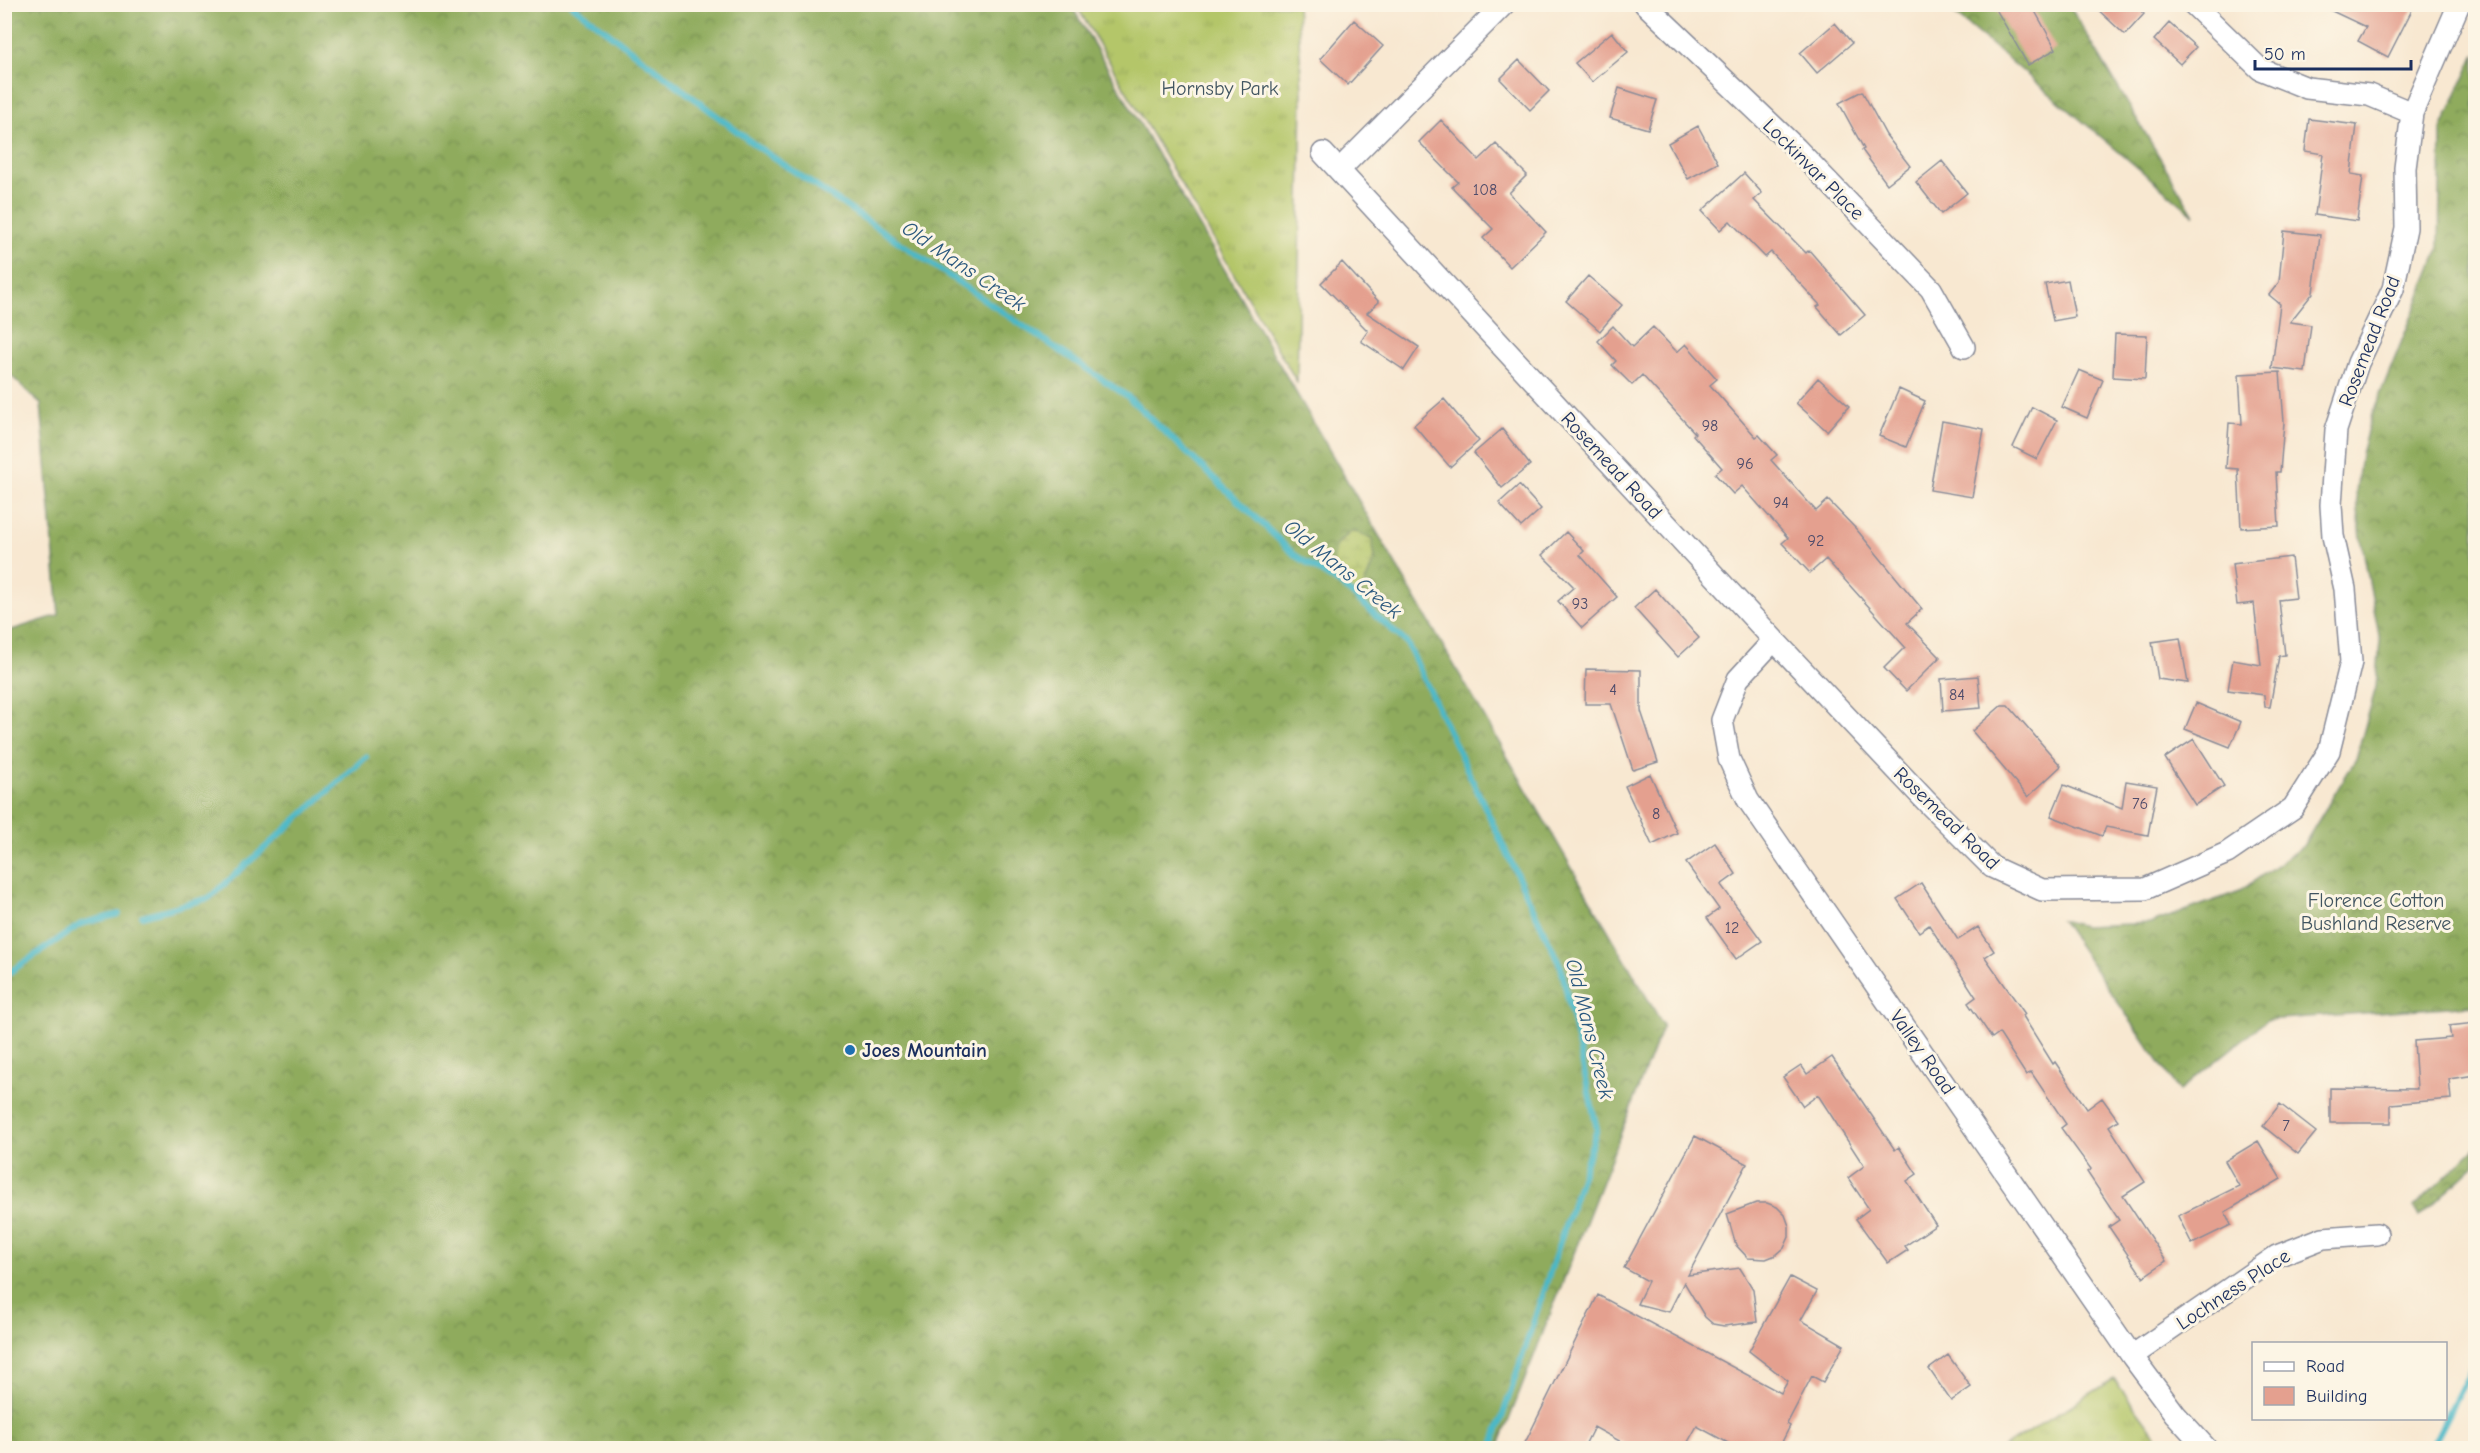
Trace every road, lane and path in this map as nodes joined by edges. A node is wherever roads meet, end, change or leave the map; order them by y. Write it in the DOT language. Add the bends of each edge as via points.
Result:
graph roads {
  1 [pos="1504,4"];
  2 [pos="1645,4"];
  3 [pos="2193,4"];
  4 [pos="2459,4"];
  5 [pos="2412,113"];
  6 [pos="1323,153"];
  7 [pos="1340,170"];
  8 [pos="1964,348"];
  9 [pos="1774,640"];
  10 [pos="2378,1234"];
  11 [pos="2132,1356"];
  12 [pos="2206,1449"];
  1 -- 7 [label="street"];
  2 -- 8 [label="street, Lockinvar Place" via="1796,148 1930,289"];
  3 -- 5 [label="street" via="2260,69 2307,88 2369,95"];
  4 -- 5 [label="street, Rosemead Road"];
  5 -- 9 [label="street, Rosemead Road" via="2405,168 2406,228 2393,289 2358,363 2336,430 2333,536 2345,590 2351,662 2329,751 2294,808 2227,854 2145,889 2042,890 1992,867"];
  6 -- 7 [label="street, Rosemead Road"];
  7 -- 9 [label="street, Rosemead Road"];
  9 -- 11 [label="street, Valley Road" via="1738,679 1722,720 1729,759 1748,800"];
  10 -- 11 [label="street, Lochness Place" via="2323,1238 2277,1256"];
  11 -- 12 [label="street, Valley Road"];
}
